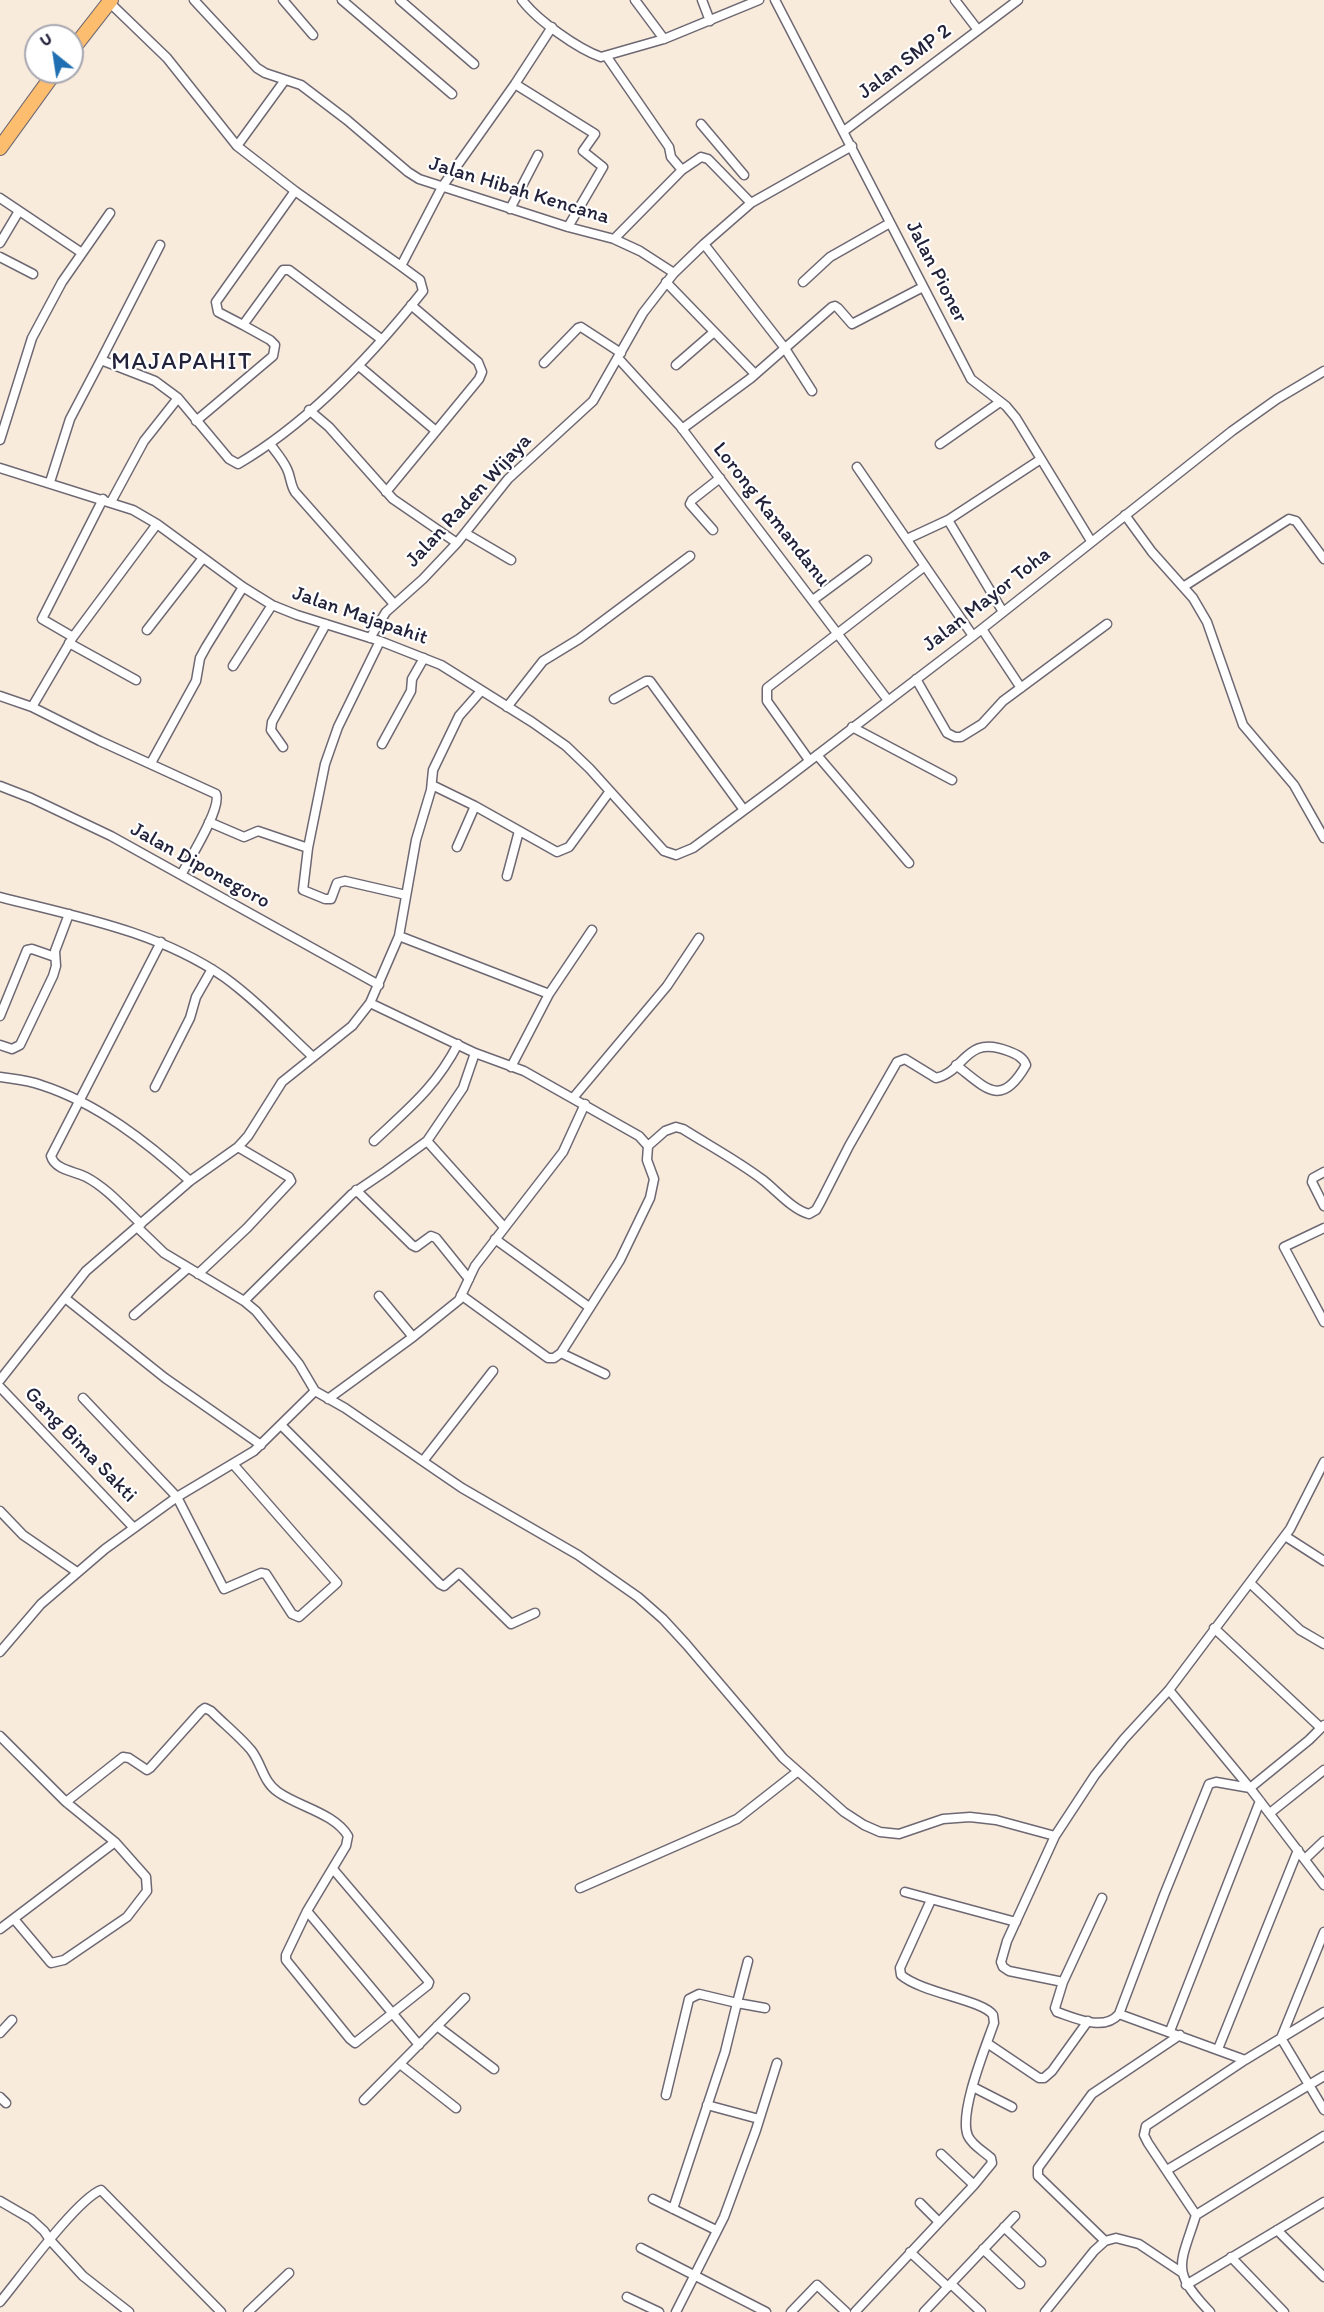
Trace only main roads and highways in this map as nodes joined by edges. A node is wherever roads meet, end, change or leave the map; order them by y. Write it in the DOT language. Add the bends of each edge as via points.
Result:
graph roads {
  1 [pos="110,1"];
  2 [pos="84,35"];
  3 [pos="46,84"];
  4 [pos="0,148"];
  1 -- 2 [label="highway"];
  3 -- 4 [label="highway"];
}
